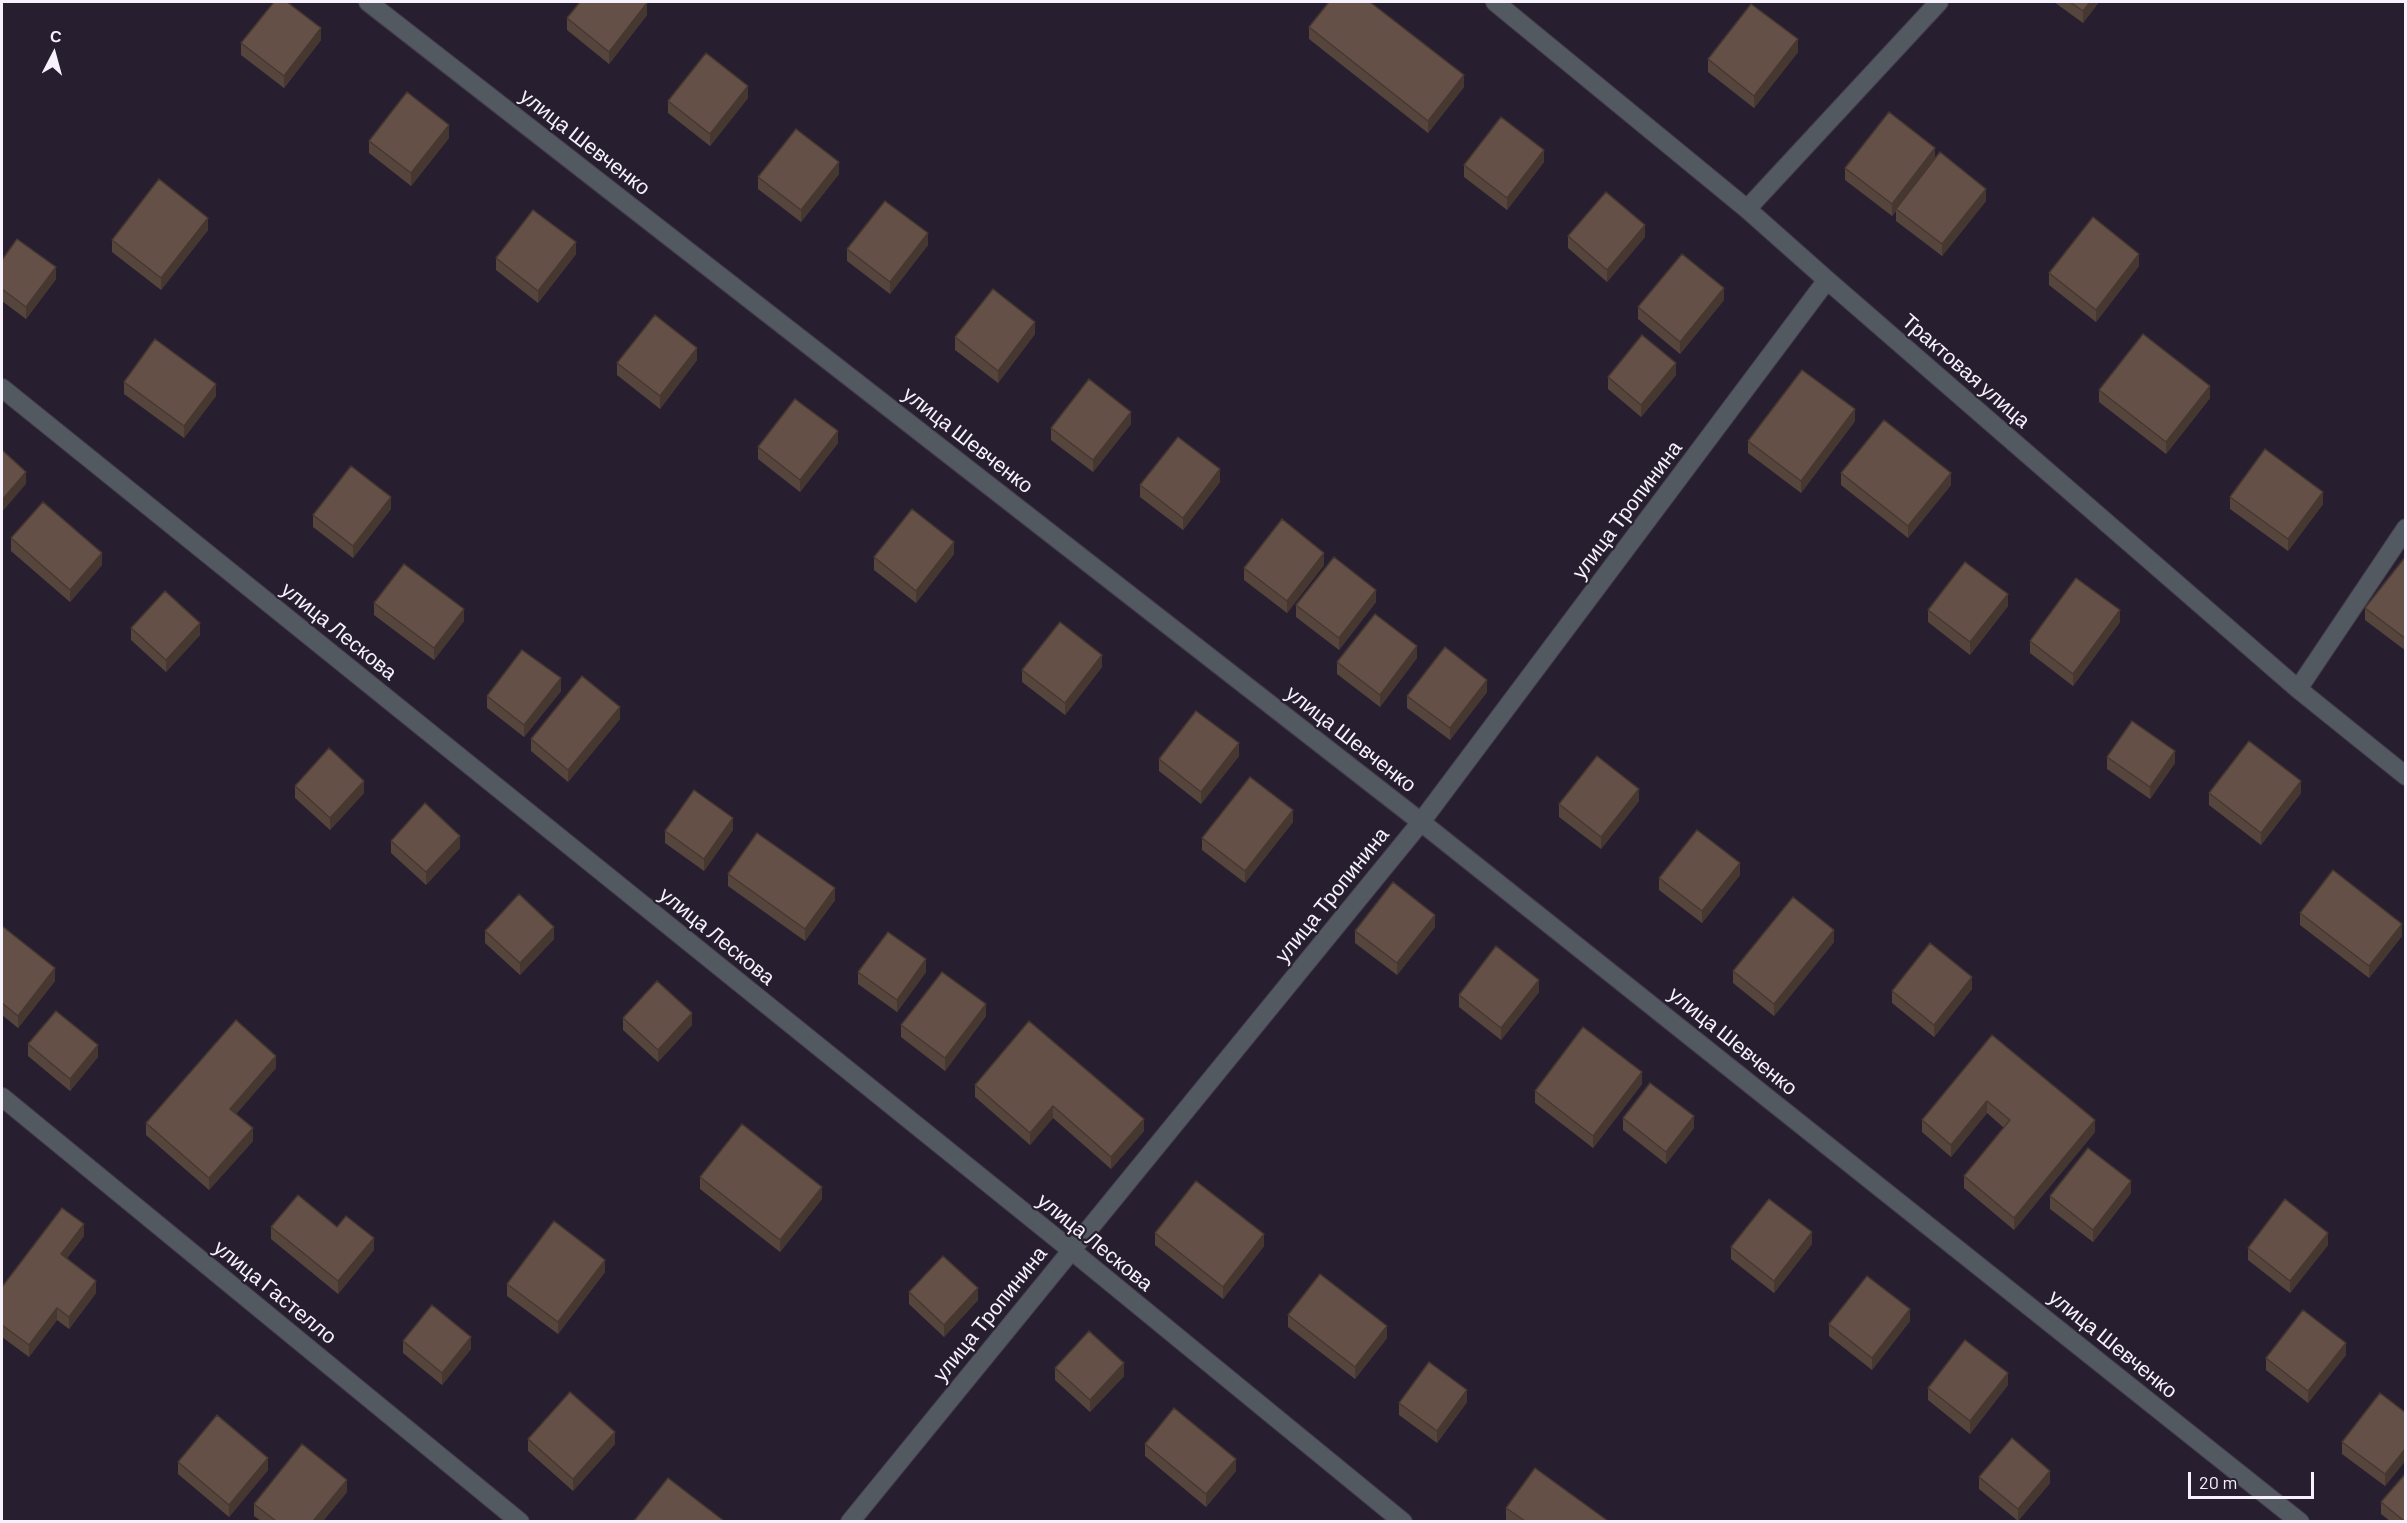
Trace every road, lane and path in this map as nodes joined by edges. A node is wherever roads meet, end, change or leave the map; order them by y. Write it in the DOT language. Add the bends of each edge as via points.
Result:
graph roads {
  1 [pos="368,2"];
  2 [pos="1495,2"];
  3 [pos="1939,2"];
  4 [pos="1747,209"];
  5 [pos="1827,280"];
  6 [pos="2,388"];
  7 [pos="2406,528"];
  8 [pos="2298,689"];
  9 [pos="2406,776"];
  10 [pos="1421,822"];
  11 [pos="2,1097"];
  12 [pos="1071,1250"];
  13 [pos="520,1521"];
  14 [pos="850,1521"];
  15 [pos="1403,1521"];
  16 [pos="2300,1521"];
  1 -- 10 [label="street, улица Шевченко"];
  2 -- 4 [label="street, Трактовая улица"];
  3 -- 4 [label="street"];
  4 -- 5 [label="street, Трактовая улица"];
  5 -- 8 [label="street, Трактовая улица"];
  5 -- 10 [label="street, улица Тропинина"];
  6 -- 12 [label="street, улица Лескова"];
  7 -- 8 [label="street"];
  8 -- 9 [label="street, Трактовая улица"];
  10 -- 12 [label="street, улица Тропинина"];
  10 -- 16 [label="street, улица Шевченко"];
  11 -- 13 [label="street, улица Гастелло"];
  12 -- 14 [label="street, улица Тропинина"];
  12 -- 15 [label="street, улица Лескова"];
}
